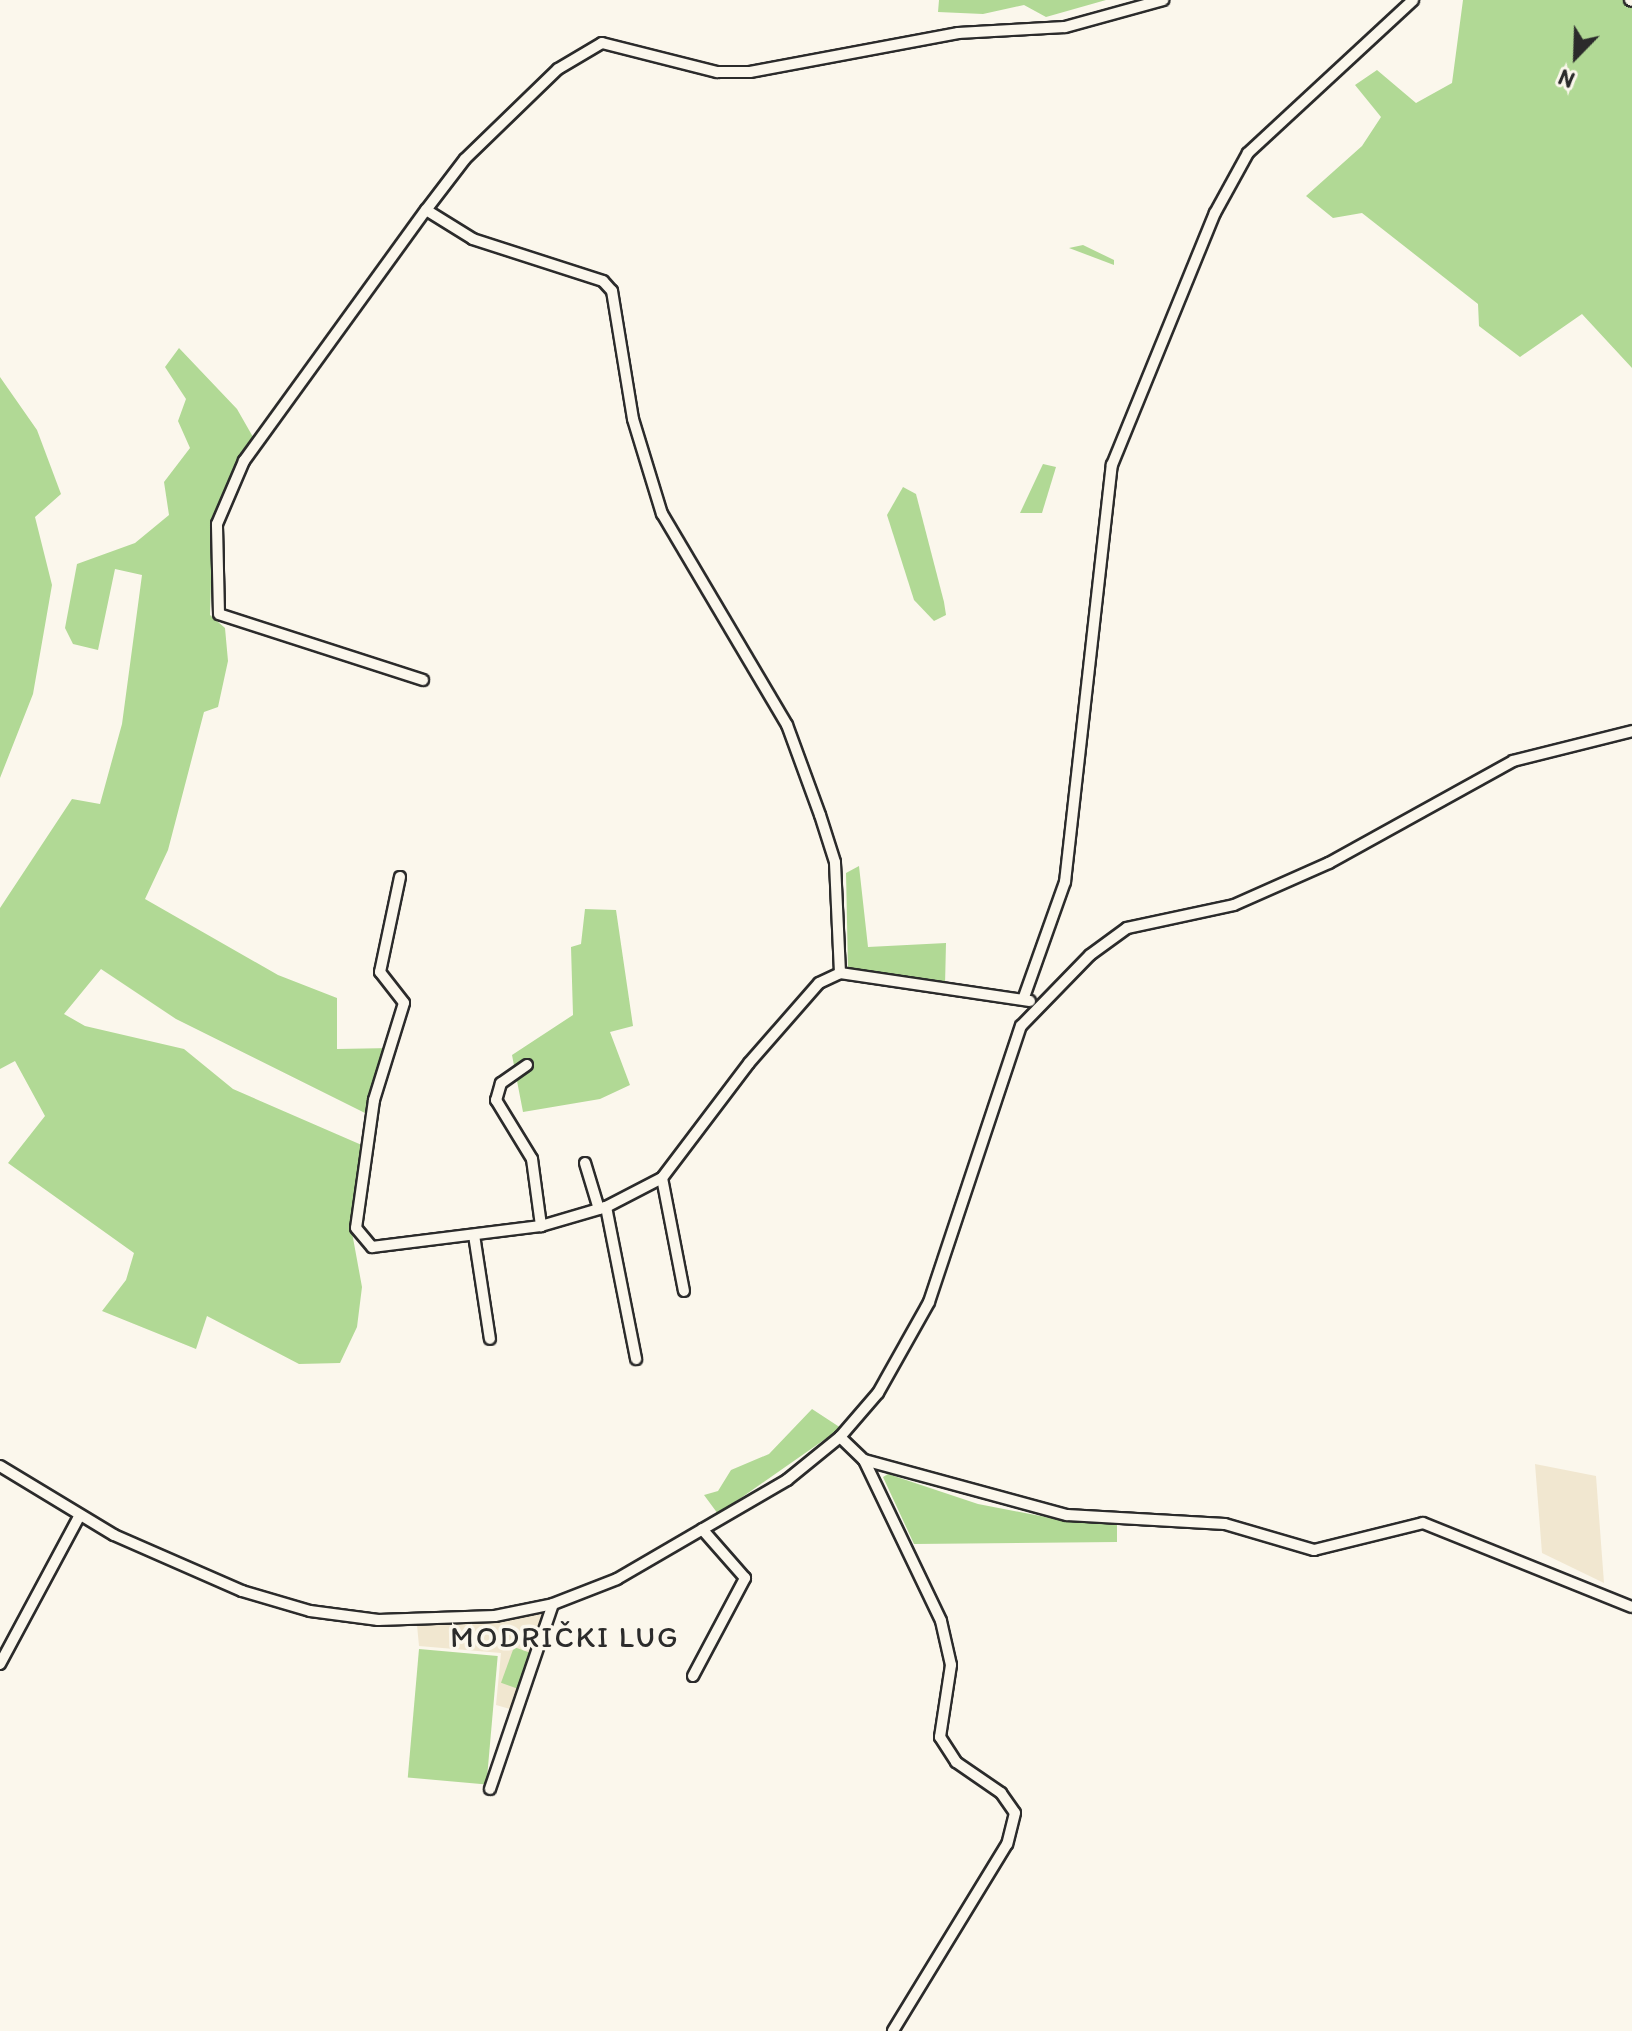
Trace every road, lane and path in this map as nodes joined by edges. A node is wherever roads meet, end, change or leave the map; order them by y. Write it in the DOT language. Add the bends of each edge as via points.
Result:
graph roads {
  1 [pos="1163,0"];
  2 [pos="1413,0"];
  3 [pos="426,210"];
  4 [pos="423,680"];
  5 [pos="1632,731"];
  6 [pos="400,877"];
  7 [pos="840,973"];
  8 [pos="1024,997"];
  9 [pos="1035,1004"];
  10 [pos="527,1065"];
  11 [pos="585,1163"];
  12 [pos="662,1178"];
  13 [pos="602,1208"];
  14 [pos="541,1226"];
  15 [pos="474,1235"];
  16 [pos="684,1291"];
  17 [pos="490,1339"];
  18 [pos="636,1359"];
  19 [pos="840,1437"];
  20 [pos="864,1460"];
  21 [pos="0,1466"];
  22 [pos="80,1515"];
  23 [pos="702,1529"];
  24 [pos="553,1604"];
  25 [pos="1632,1607"];
  26 [pos="0,1664"];
  27 [pos="693,1676"];
  28 [pos="490,1789"];
  29 [pos="893,2031"];
  1 -- 3 [label="street" via="1065,27 958,33 750,72 717,72 623,43 591,46 465,159"];
  2 -- 8 [label="street" via="1248,153 1215,213 1112,465 1065,882"];
  3 -- 4 [label="street" via="244,461 217,524 215,607 227,618"];
  3 -- 7 [label="street" via="473,239 603,281 612,291 639,448 662,514 787,725 820,815 835,862"];
  5 -- 9 [label="street" via="1491,770 1358,848 1234,905 1127,928"];
  6 -- 15 [label="street" via="380,972 404,1003 374,1100 357,1234 372,1247"];
  7 -- 8 [label="street"];
  7 -- 12 [label="street" via="819,983 749,1063"];
  8 -- 9 [label="street"];
  9 -- 19 [label="street" via="1014,1043 929,1302 878,1393"];
  10 -- 14 [label="street" via="501,1083 496,1100 532,1159"];
  11 -- 13 [label="street"];
  12 -- 13 [label="street"];
  12 -- 16 [label="street"];
  13 -- 14 [label="street"];
  13 -- 18 [label="street"];
  14 -- 15 [label="street"];
  15 -- 17 [label="street"];
  19 -- 20 [label="street"];
  19 -- 23 [label="street" via="787,1480"];
  20 -- 25 [label="street" via="1067,1515 1225,1524 1314,1550 1423,1523"];
  20 -- 29 [label="street" via="947,1643 951,1665 940,1737 956,1762 1001,1793 1015,1813 1007,1844"];
  21 -- 22 [label="street"];
  22 -- 24 [label="street" via="242,1591 310,1611 378,1620 495,1616"];
  22 -- 26 [label="street"];
  23 -- 24 [label="street" via="617,1579"];
  23 -- 27 [label="street" via="745,1578"];
  24 -- 28 [label="street"];
}
